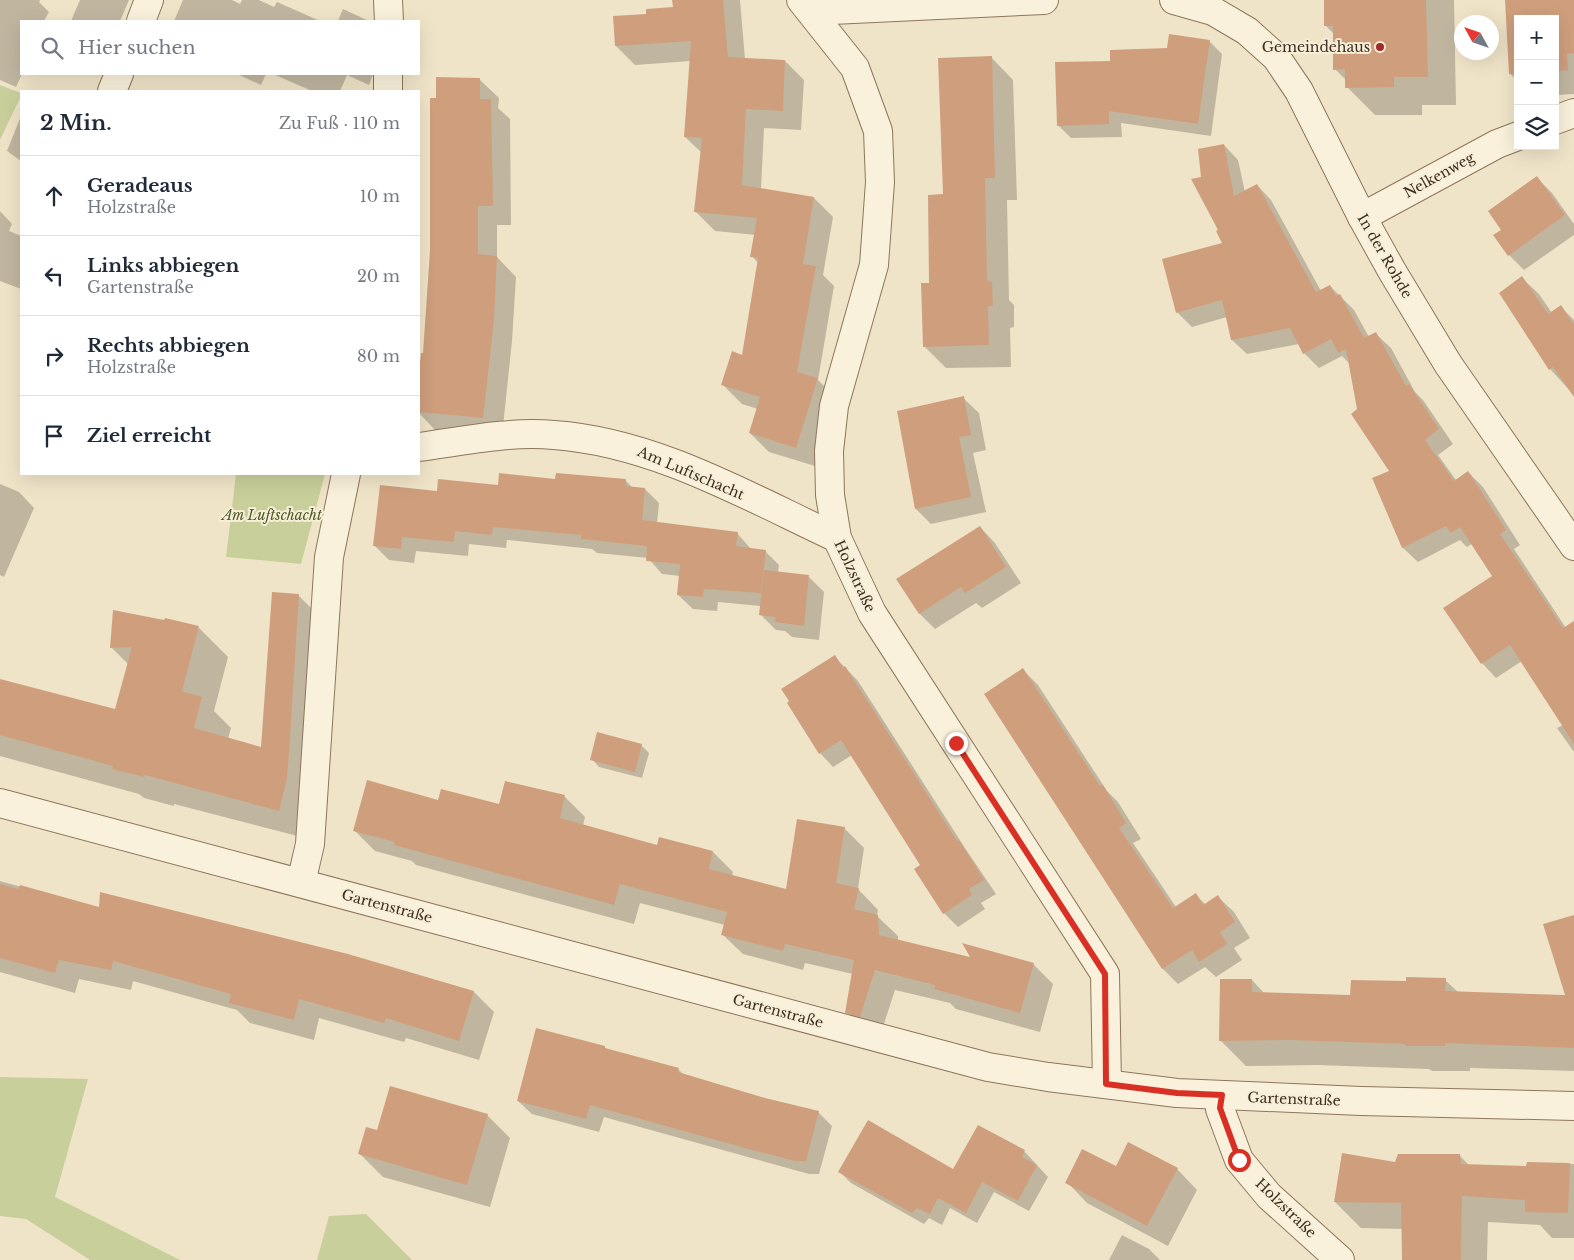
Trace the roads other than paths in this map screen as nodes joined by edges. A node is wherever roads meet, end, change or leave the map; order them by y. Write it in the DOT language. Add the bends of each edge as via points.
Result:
graph roads {
  1 [pos="150,0"];
  2 [pos="388,0"];
  3 [pos="1044,0"];
  4 [pos="1174,0"];
  5 [pos="806,5"];
  6 [pos="141,20"];
  7 [pos="389,20"];
  8 [pos="119,75"];
  9 [pos="388,75"];
  10 [pos="112,90"];
  11 [pos="388,90"];
  12 [pos="1574,113"];
  13 [pos="1559,119"];
  14 [pos="1514,138"];
  15 [pos="1362,217"];
  16 [pos="420,447"];
  17 [pos="346,475"];
  18 [pos="836,538"];
  19 [pos="1574,546"];
  20 [pos="0,803"];
  21 [pos="301,883"];
  22 [pos="1106,1084"];
  23 [pos="1222,1095"];
  24 [pos="1574,1106"];
  25 [pos="1340,1260"];
  1 -- 6 [label="street"];
  2 -- 7 [label="street"];
  3 -- 5 [label="street"];
  4 -- 15 [label="street, In der Rohde" via="1213,11 1247,31 1276,57 1299,91"];
  5 -- 18 [label="street, Holzstraße" via="855,68 878,131 880,182 874,265 834,406 829,451 830,495"];
  8 -- 10 [label="street"];
  9 -- 11 [label="street"];
  12 -- 13 [label="street"];
  14 -- 15 [label="street, Nelkenweg"];
  15 -- 19 [label="street, In der Rohde" via="1448,364"];
  16 -- 18 [label="street, Am Luftschacht" via="519,434 554,434 600,440 647,452"];
  17 -- 21 [label="street" via="329,557 310,844"];
  18 -- 22 [label="street, Holzstraße" via="872,614 1105,974"];
  20 -- 21 [label="street, Gartenstraße"];
  21 -- 22 [label="street, Gartenstraße" via="988,1067"];
  22 -- 23 [label="street, Gartenstraße"];
  23 -- 24 [label="street, Gartenstraße"];
  23 -- 25 [label="street, Holzstraße" via="1220,1108 1239,1160 1269,1196"];
}
